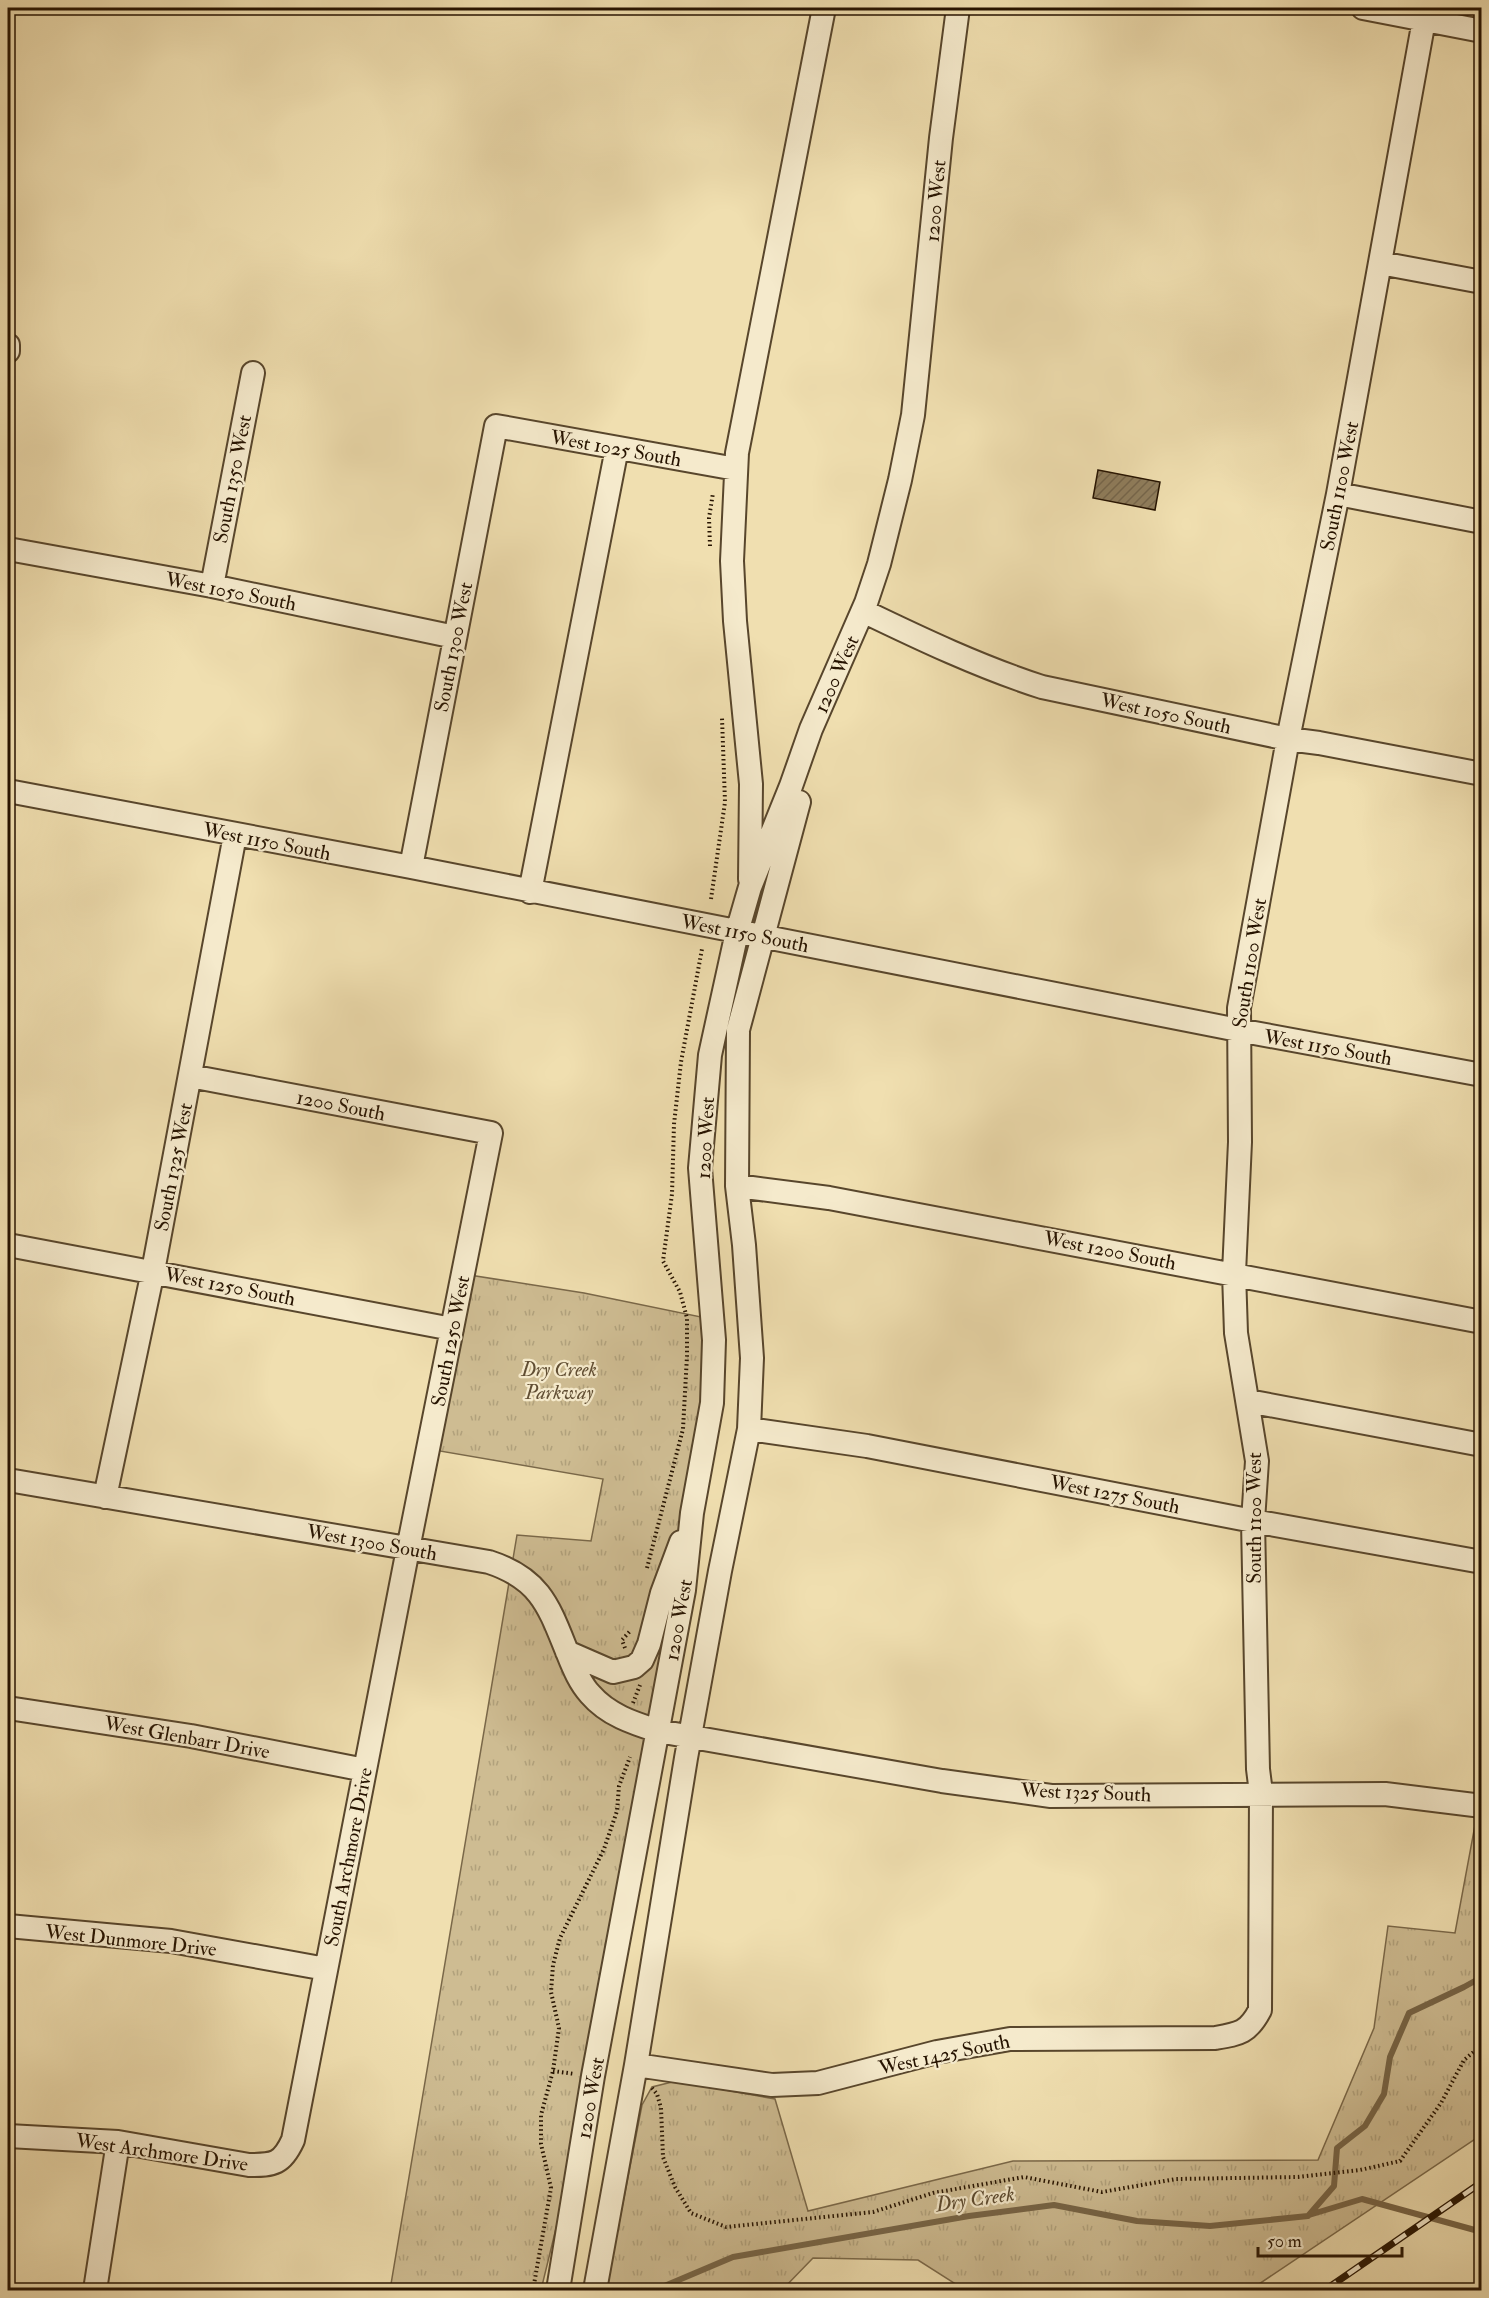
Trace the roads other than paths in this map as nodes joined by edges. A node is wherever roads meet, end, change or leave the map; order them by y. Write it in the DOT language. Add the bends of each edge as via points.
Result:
graph roads {
  1 [pos="824,8"];
  2 [pos="958,8"];
  3 [pos="971,8"];
  4 [pos="1375,9"];
  5 [pos="1424,20"];
  6 [pos="1482,31"];
  7 [pos="1380,262"];
  8 [pos="1482,282"];
  9 [pos="253,373"];
  10 [pos="496,426"];
  11 [pos="617,448"];
  12 [pos="736,469"];
  13 [pos="1338,494"];
  14 [pos="1482,522"];
  15 [pos="8,549"];
  16 [pos="212,586"];
  17 [pos="868,613"];
  18 [pos="455,637"];
  19 [pos="1288,739"];
  20 [pos="1482,774"];
  21 [pos="8,791"];
  22 [pos="235,835"];
  23 [pos="411,867"];
  24 [pos="750,887"];
  25 [pos="530,892"];
  26 [pos="737,932"];
  27 [pos="762,937"];
  28 [pos="1238,1030"];
  29 [pos="1482,1075"];
  30 [pos="190,1076"];
  31 [pos="491,1133"];
  32 [pos="737,1186"];
  33 [pos="8,1245"];
  34 [pos="153,1271"];
  35 [pos="1234,1273"];
  36 [pos="1482,1322"];
  37 [pos="452,1329"];
  38 [pos="1248,1401"];
  39 [pos="749,1429"];
  40 [pos="1482,1445"];
  41 [pos="8,1480"];
  42 [pos="105,1497"];
  43 [pos="692,1513"];
  44 [pos="1253,1521"];
  45 [pos="408,1548"];
  46 [pos="1482,1563"];
  47 [pos="567,1652"];
  48 [pos="8,1708"];
  49 [pos="658,1731"];
  50 [pos="690,1737"];
  51 [pos="365,1770"];
  52 [pos="1260,1793"];
  53 [pos="1482,1806"];
  54 [pos="8,1926"];
  55 [pos="326,1969"];
  56 [pos="1252,2025"];
  57 [pos="636,2065"];
  58 [pos="8,2136"];
  59 [pos="118,2142"];
  60 [pos="280,2161"];
  61 [pos="95,2290"];
  62 [pos="558,2290"];
  63 [pos="595,2290"];
  1 -- 12 [label="street"];
  2 -- 17 [label="street, 1200 West" via="913,416"];
  3 -- 17 [label="street, 1200 West" via="930,387 898,543 890,572"];
  4 -- 5 [label="street"];
  5 -- 6 [label="street"];
  5 -- 7 [label="street, South 1100 West"];
  7 -- 8 [label="street"];
  7 -- 13 [label="street, South 1100 West"];
  9 -- 16 [label="street, South 1350 West"];
  10 -- 11 [label="street, West 1025 South"];
  10 -- 18 [label="street, South 1300 West"];
  11 -- 12 [label="street, West 1025 South"];
  11 -- 25 [label="street"];
  12 -- 24 [label="street" via="732,572 751,784"];
  13 -- 14 [label="street"];
  13 -- 19 [label="street, South 1100 West"];
  15 -- 16 [label="street, West 1050 South"];
  16 -- 18 [label="street, West 1050 South"];
  17 -- 19 [label="street, West 1050 South" via="1042,687"];
  17 -- 24 [label="street, 1200 West" via="811,729"];
  17 -- 27 [label="street, 1200 West" via="809,766"];
  18 -- 23 [label="street, South 1300 West"];
  19 -- 20 [label="street, West 1050 South"];
  19 -- 28 [label="street, South 1100 West"];
  21 -- 22 [label="street, West 1150 South"];
  22 -- 23 [label="street, West 1150 South"];
  22 -- 30 [label="street, South 1325 West"];
  23 -- 25 [label="street, West 1150 South"];
  24 -- 26 [label="street, 1200 West"];
  25 -- 26 [label="street, West 1150 South"];
  26 -- 27 [label="street, West 1150 South"];
  26 -- 43 [label="street, 1200 West" via="710,1055 700,1168 714,1340 712,1403"];
  27 -- 28 [label="street, West 1150 South"];
  27 -- 32 [label="street, 1200 West" via="738,1030"];
  28 -- 29 [label="street, West 1150 South"];
  28 -- 35 [label="street, South 1100 West" via="1240,1142"];
  30 -- 31 [label="street, 1200 South"];
  30 -- 34 [label="street, South 1325 West"];
  31 -- 37 [label="street, South 1250 West"];
  32 -- 35 [label="street, West 1200 South" via="829,1198"];
  32 -- 39 [label="street, 1200 West" via="752,1358"];
  33 -- 34 [label="street, West 1250 South"];
  34 -- 37 [label="street, West 1250 South"];
  34 -- 42 [label="street, South 1325 West"];
  35 -- 36 [label="street, West 1200 South"];
  35 -- 38 [label="street, South 1100 West" via="1236,1334"];
  37 -- 45 [label="street, South 1250 West"];
  38 -- 40 [label="street"];
  38 -- 44 [label="street, South 1100 West" via="1257,1461"];
  39 -- 44 [label="street, West 1275 South" via="867,1446"];
  39 -- 50 [label="street, 1200 West"];
  41 -- 42 [label="street, West 1300 South"];
  42 -- 45 [label="street, West 1300 South"];
  43 -- 47 [label="street" via="642,1660 634,1667 613,1672"];
  43 -- 49 [label="street, 1200 West" via="684,1590"];
  44 -- 46 [label="street, West 1275 South"];
  44 -- 52 [label="street, South 1100 West"];
  45 -- 47 [label="street, West 1300 South" via="489,1562 520,1575 549,1608"];
  45 -- 51 [label="street, South Archmore Drive"];
  47 -- 49 [label="street, West 1300 South" via="575,1673 609,1711"];
  48 -- 51 [label="street, West Glenbarr Drive" via="191,1736"];
  49 -- 50 [label="street, West 1325 South"];
  49 -- 62 [label="street, 1200 West" via="593,2076"];
  50 -- 52 [label="street, West 1325 South" via="1051,1796"];
  50 -- 57 [label="street, 1200 West"];
  51 -- 55 [label="street, South Archmore Drive"];
  52 -- 53 [label="street, West 1325 South" via="1385,1794"];
  52 -- 56 [label="street, South 1100 West" via="1260,2010"];
  54 -- 55 [label="street, West Dunmore Drive" via="171,1941"];
  55 -- 60 [label="street, South Archmore Drive" via="293,2140"];
  56 -- 57 [label="street, West 1425 South" via="1238,2034 1215,2038 1010,2039 937,2052 818,2083 772,2085"];
  57 -- 63 [label="street, 1200 West"];
  58 -- 59 [label="street, West Archmore Drive"];
  59 -- 60 [label="street, West Archmore Drive" via="249,2165"];
  59 -- 61 [label="street"];
}
